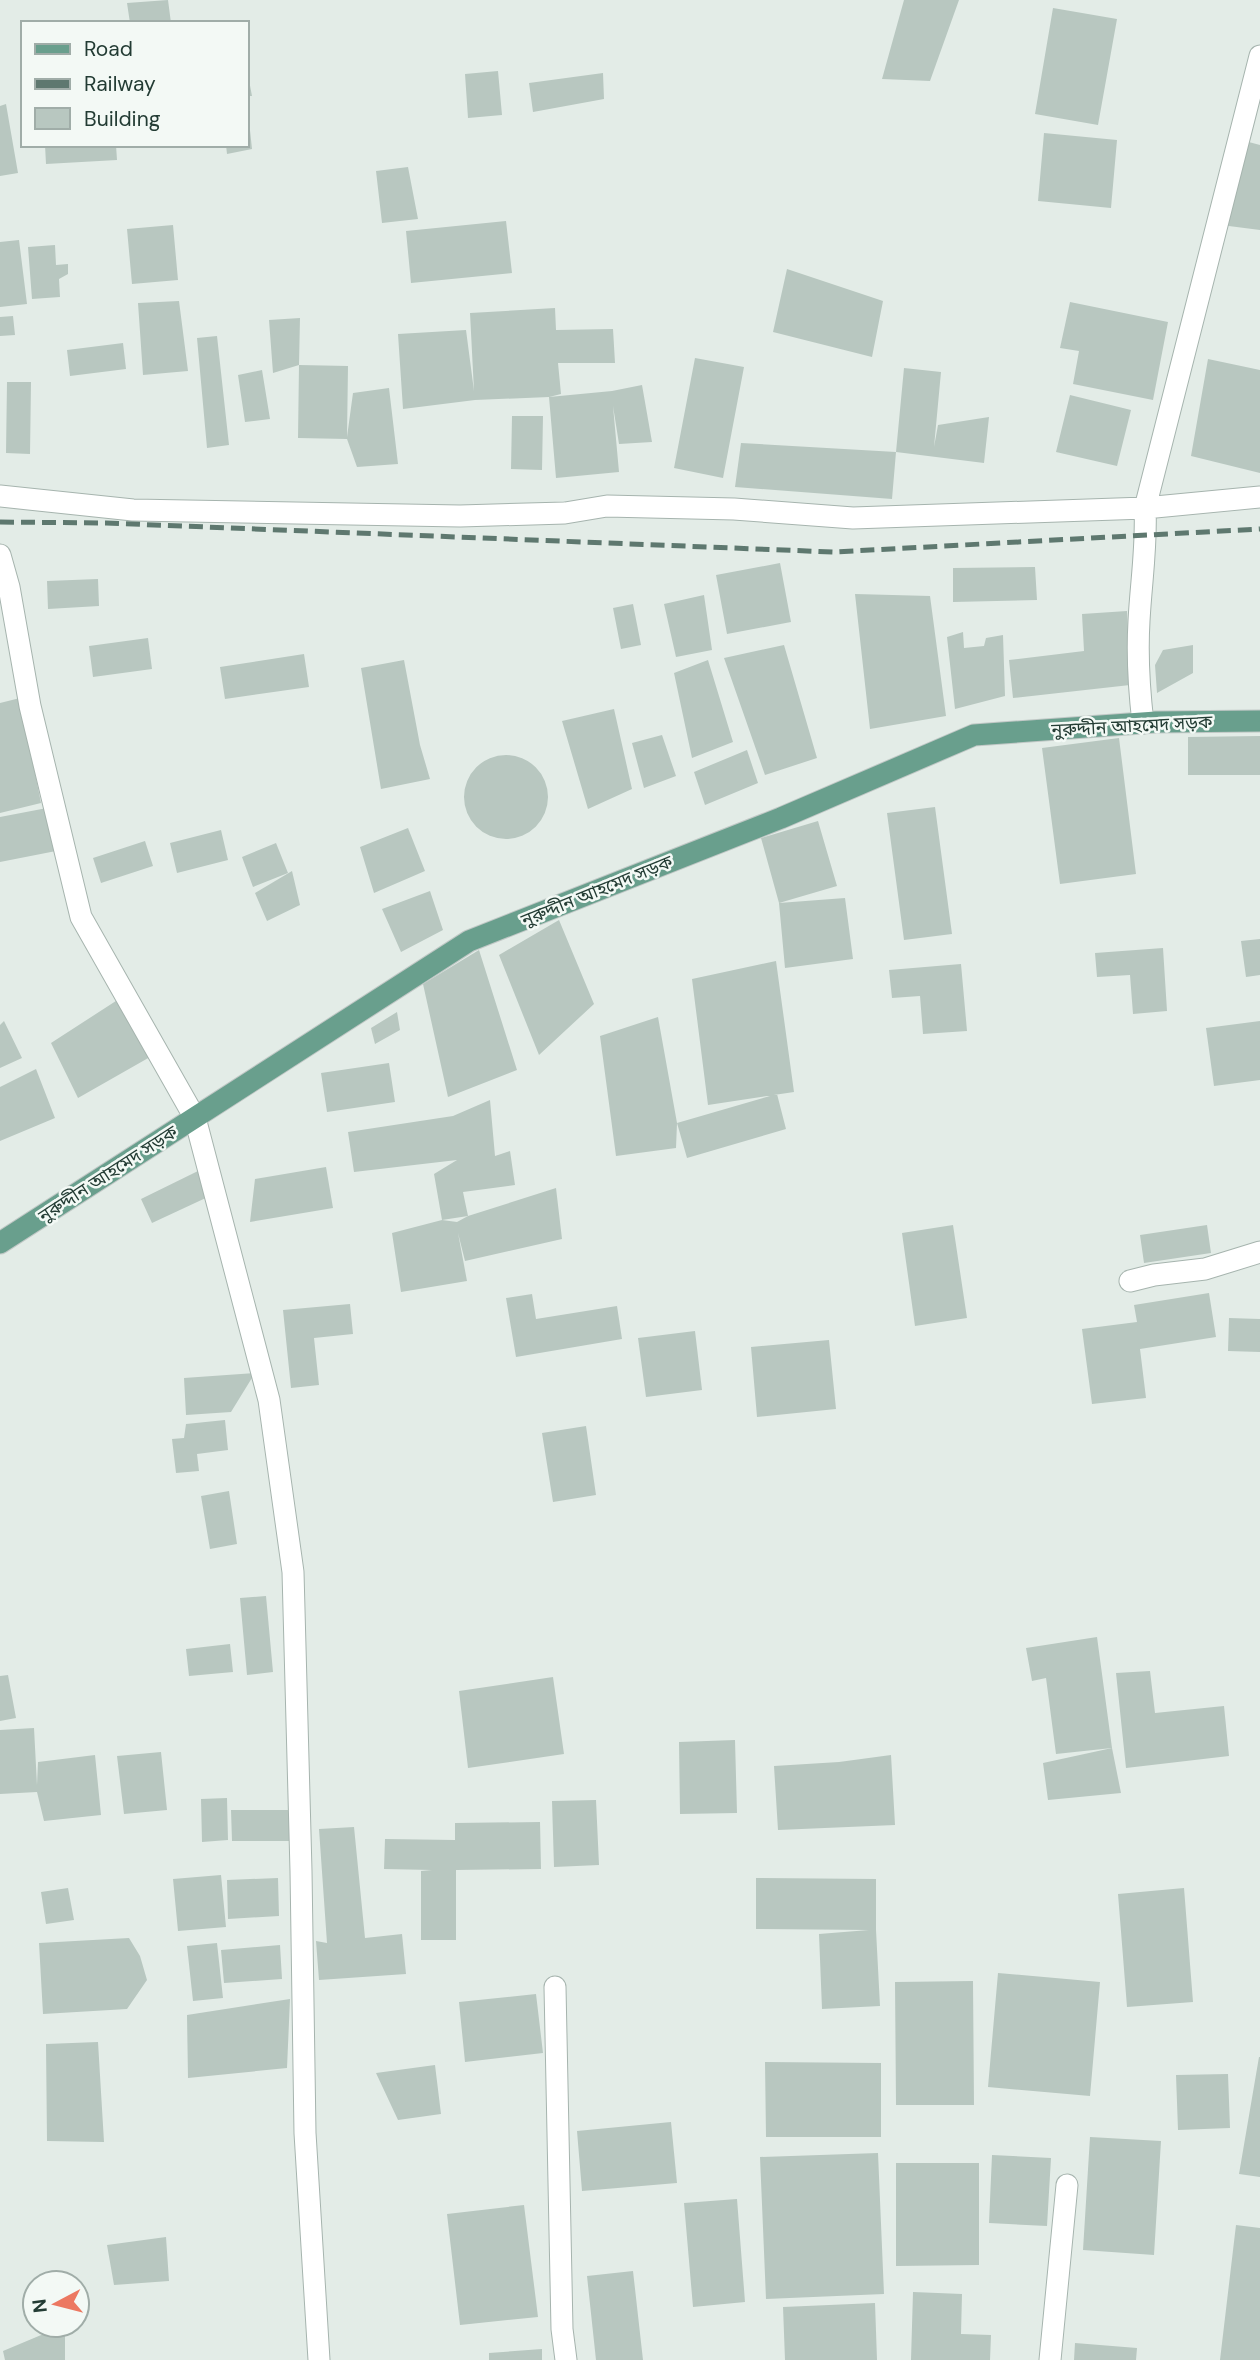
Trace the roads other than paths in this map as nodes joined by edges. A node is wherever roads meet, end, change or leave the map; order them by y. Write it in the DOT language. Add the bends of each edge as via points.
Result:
graph roads {
  1 [pos="1260,56"];
  2 [pos="0,496"];
  3 [pos="1260,497"];
  4 [pos="1145,508"];
  5 [pos="0,555"];
  6 [pos="1260,721"];
  7 [pos="1143,723"];
  8 [pos="195,1118"];
  9 [pos="0,1243"];
  10 [pos="1260,1252"];
  11 [pos="1130,1281"];
  12 [pos="555,1987"];
  13 [pos="1067,2185"];
  14 [pos="319,2360"];
  15 [pos="566,2360"];
  16 [pos="1050,2360"];
  1 -- 4 [label="street"];
  2 -- 4 [label="street" via="133,510 419,516 565,513 607,506 853,518"];
  3 -- 4 [label="street"];
  4 -- 7 [label="street" via="1139,634"];
  5 -- 8 [label="street" via="30,706 81,917"];
  6 -- 7 [label="main road, নুরুদ্দীন আহমেদ সড়ক"];
  7 -- 8 [label="main road, নুরুদ্দীন আহমেদ সড়ক" via="974,735 781,818 469,941"];
  8 -- 9 [label="main road, নুরুদ্দীন আহমেদ সড়ক"];
  8 -- 14 [label="street" via="269,1399 293,1572 305,2133"];
  10 -- 11 [label="street" via="1205,1269"];
  12 -- 15 [label="street"];
  13 -- 16 [label="street"];
}
